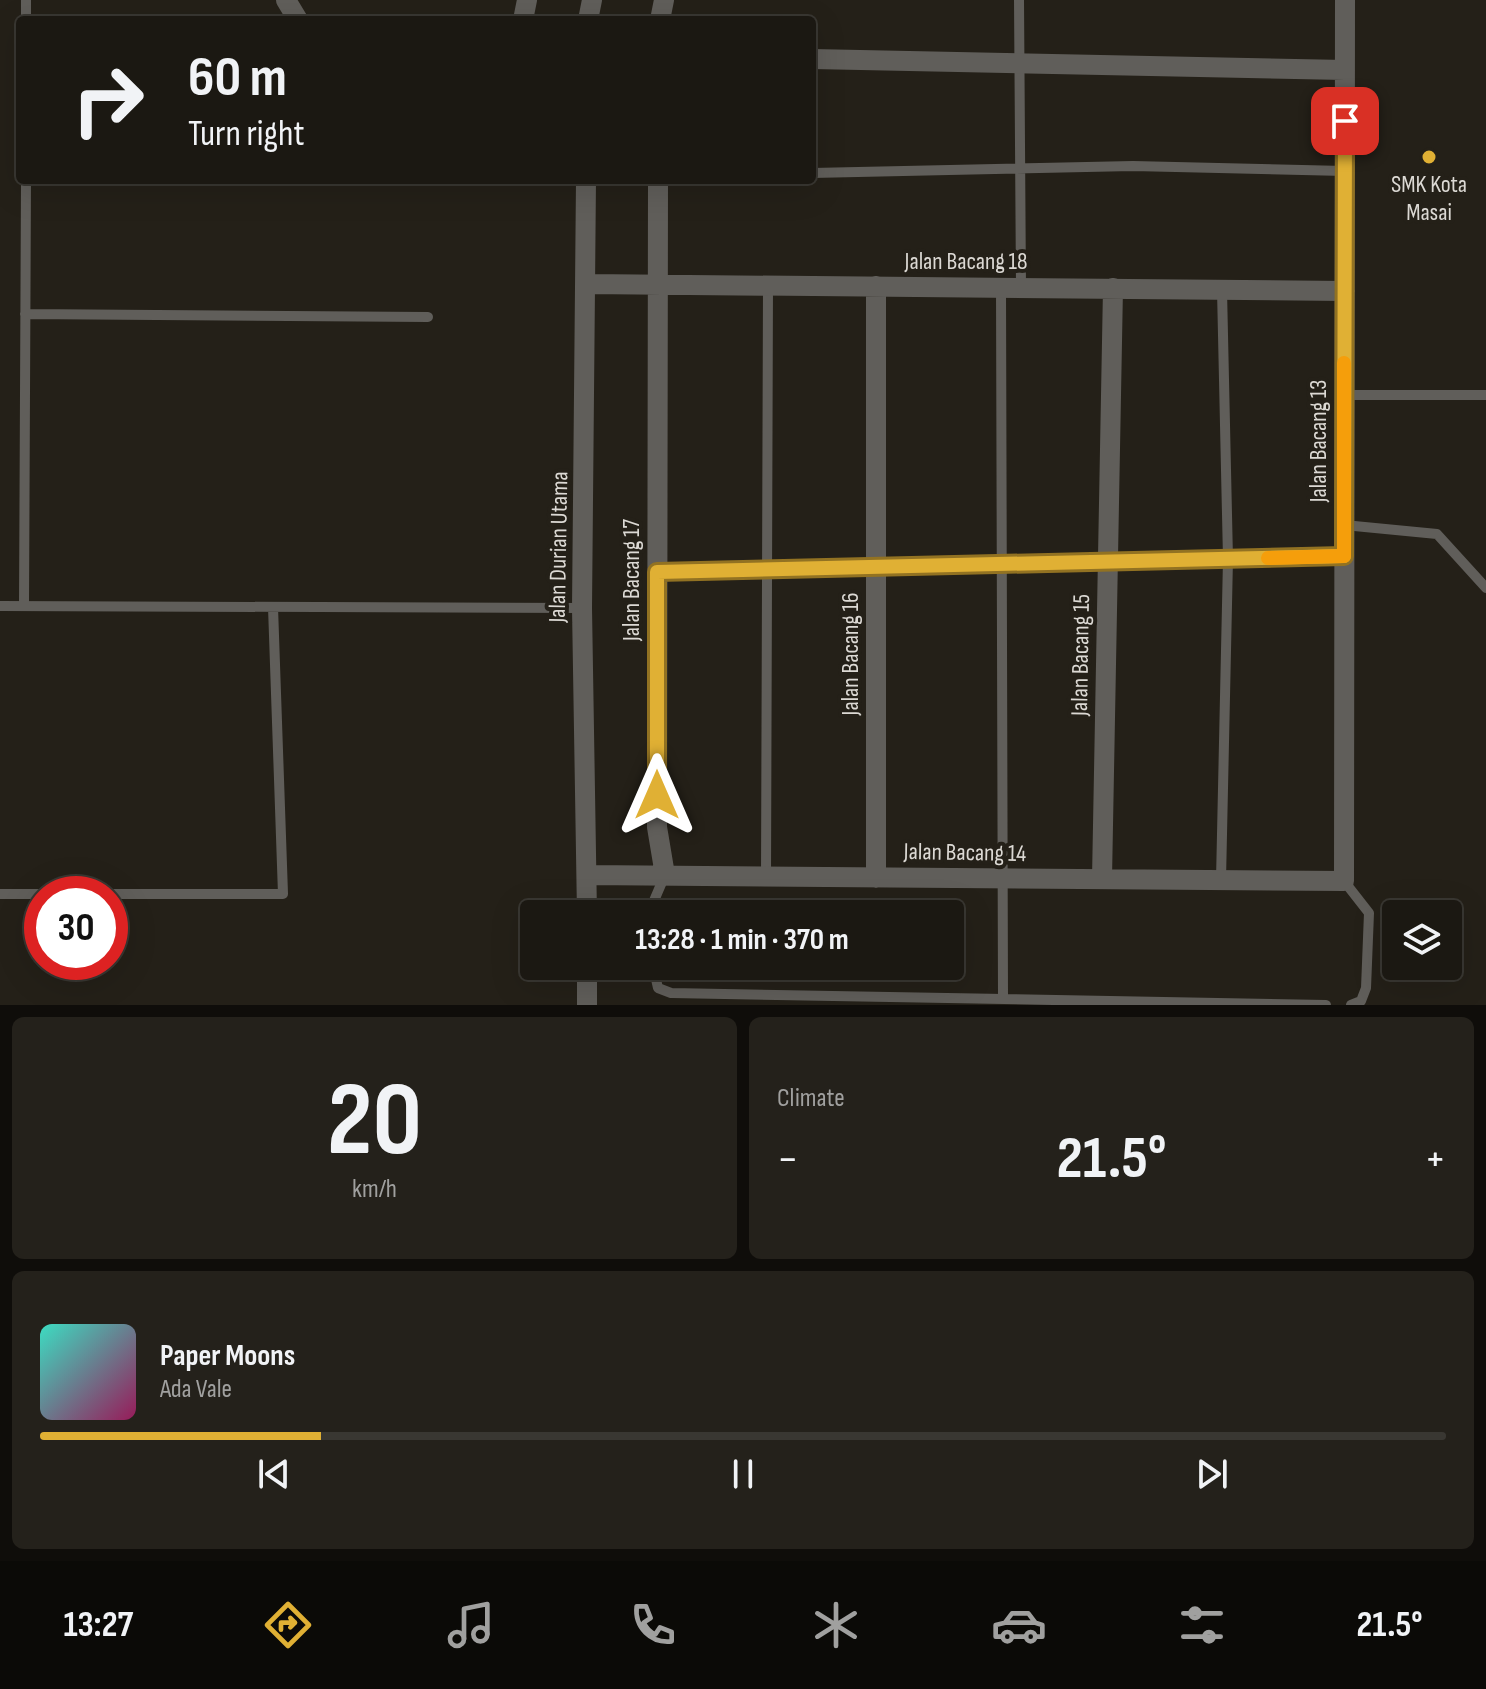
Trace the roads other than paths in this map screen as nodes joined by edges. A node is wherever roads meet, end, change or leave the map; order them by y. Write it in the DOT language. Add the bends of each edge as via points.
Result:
graph roads {
  1 [pos="1019,0"];
  2 [pos="1345,0"];
  3 [pos="816,59"];
  4 [pos="1020,63"];
  5 [pos="1345,70"];
  6 [pos="1020,169"];
  7 [pos="1345,171"];
  8 [pos="816,173"];
  9 [pos="26,184"];
  10 [pos="586,184"];
  11 [pos="658,184"];
  12 [pos="587,284"];
  13 [pos="657,284"];
  14 [pos="768,285"];
  15 [pos="876,286"];
  16 [pos="1011,288"];
  17 [pos="1113,288"];
  18 [pos="1222,290"];
  19 [pos="1345,291"];
  20 [pos="25,314"];
  21 [pos="428,317"];
  22 [pos="1344,395"];
  23 [pos="1486,395"];
  24 [pos="1344,525"];
  25 [pos="1344,556"];
  26 [pos="1228,559"];
  27 [pos="1108,562"];
  28 [pos="1002,564"];
  29 [pos="876,567"];
  30 [pos="768,570"];
  31 [pos="657,572"];
  32 [pos="1486,588"];
  33 [pos="0,606"];
  34 [pos="24,606"];
  35 [pos="273,607"];
  36 [pos="582,608"];
  37 [pos="587,875"];
  38 [pos="665,875"];
  39 [pos="766,877"];
  40 [pos="876,878"];
  41 [pos="1003,879"];
  42 [pos="1102,879"];
  43 [pos="1221,880"];
  44 [pos="1344,881"];
  45 [pos="0,894"];
  46 [pos="587,900"];
  47 [pos="654,900"];
  48 [pos="587,980"];
  49 [pos="654,980"];
  50 [pos="1003,997"];
  51 [pos="587,1005"];
  52 [pos="1326,1005"];
  53 [pos="1351,1005"];
  1 -- 4 [label="lane"];
  2 -- 5 [label="street, Jalan Bacang 13"];
  3 -- 4 [label="street"];
  4 -- 5 [label="street"];
  4 -- 6 [label="lane"];
  5 -- 7 [label="street, Jalan Bacang 13"];
  6 -- 7 [label="lane"];
  6 -- 8 [label="lane"];
  6 -- 16 [label="lane"];
  7 -- 19 [label="street, Jalan Bacang 13"];
  9 -- 20 [label="lane"];
  10 -- 12 [label="street, Jalan Durian Utama"];
  11 -- 13 [label="street, Jalan Bacang 17"];
  12 -- 13 [label="street, Jalan Bacang 18"];
  12 -- 36 [label="street, Jalan Durian Utama"];
  13 -- 14 [label="street, Jalan Bacang 18"];
  13 -- 31 [label="street, Jalan Bacang 17"];
  14 -- 15 [label="street, Jalan Bacang 18"];
  14 -- 30 [label="lane"];
  15 -- 16 [label="street, Jalan Bacang 18"];
  15 -- 29 [label="street, Jalan Bacang 16"];
  16 -- 17 [label="street, Jalan Bacang 18"];
  16 -- 28 [label="lane"];
  17 -- 18 [label="street, Jalan Bacang 18"];
  17 -- 27 [label="street, Jalan Bacang 15"];
  18 -- 19 [label="street, Jalan Bacang 18"];
  18 -- 26 [label="lane"];
  19 -- 22 [label="street, Jalan Bacang 13"];
  20 -- 21 [label="lane"];
  20 -- 34 [label="lane"];
  22 -- 23 [label="lane"];
  22 -- 24 [label="street, Jalan Bacang 13"];
  24 -- 25 [label="street, Jalan Bacang 13"];
  24 -- 32 [label="lane" via="1437,534"];
  25 -- 26 [label="lane"];
  25 -- 44 [label="street, Jalan Bacang 13"];
  26 -- 27 [label="lane"];
  26 -- 43 [label="lane"];
  27 -- 28 [label="lane"];
  27 -- 42 [label="street, Jalan Bacang 15"];
  28 -- 29 [label="lane"];
  28 -- 41 [label="lane"];
  29 -- 30 [label="lane"];
  29 -- 40 [label="street, Jalan Bacang 16"];
  30 -- 31 [label="lane"];
  30 -- 39 [label="lane"];
  31 -- 38 [label="street, Jalan Bacang 17" via="657,827"];
  33 -- 34 [label="lane"];
  34 -- 35 [label="lane"];
  35 -- 36 [label="lane"];
  35 -- 45 [label="lane" via="283,894"];
  36 -- 37 [label="street, Jalan Durian Utama"];
  37 -- 38 [label="street, Jalan Bacang 14"];
  37 -- 46 [label="street, Jalan Durian Utama"];
  38 -- 39 [label="street, Jalan Bacang 14"];
  38 -- 47 [label="lane"];
  39 -- 40 [label="street, Jalan Bacang 14"];
  40 -- 41 [label="street, Jalan Bacang 14"];
  41 -- 42 [label="street, Jalan Bacang 14"];
  41 -- 50 [label="lane"];
  42 -- 43 [label="street, Jalan Bacang 14"];
  43 -- 44 [label="street, Jalan Bacang 14"];
  44 -- 53 [label="lane" via="1369,913 1366,988 1361,1001"];
  48 -- 51 [label="street"];
  49 -- 50 [label="lane" via="671,993"];
  50 -- 52 [label="lane"];
}
